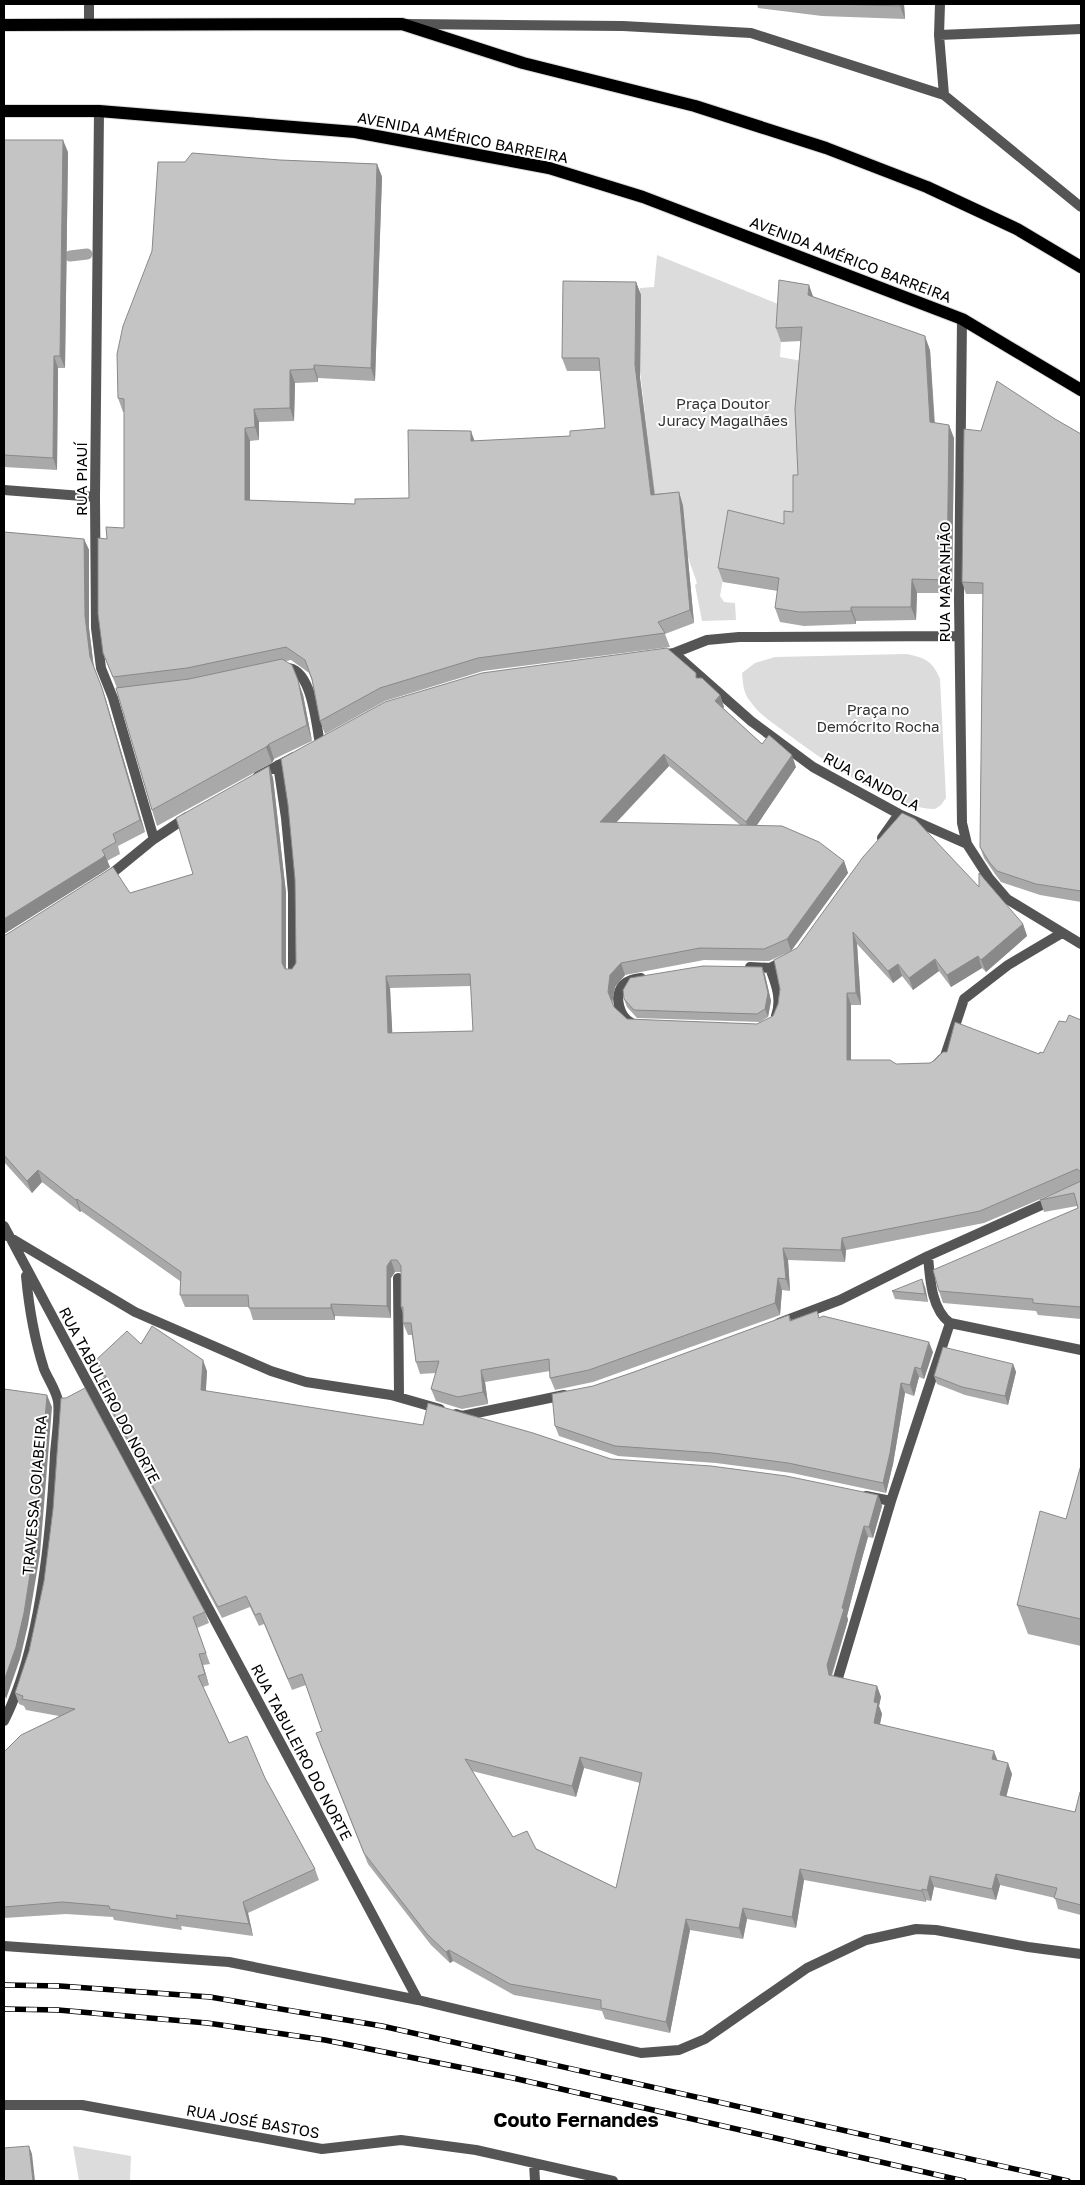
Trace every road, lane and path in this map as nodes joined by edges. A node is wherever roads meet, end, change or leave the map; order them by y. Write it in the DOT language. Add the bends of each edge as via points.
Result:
graph roads {
  1 [pos="89,4"];
  2 [pos="940,4"];
  3 [pos="89,24"];
  4 [pos="402,24"];
  5 [pos="4,25"];
  6 [pos="1081,29"];
  7 [pos="940,35"];
  8 [pos="944,95"];
  9 [pos="4,111"];
  10 [pos="98,111"];
  11 [pos="1081,208"];
  12 [pos="1081,267"];
  13 [pos="962,319"];
  14 [pos="1081,390"];
  15 [pos="4,490"];
  16 [pos="95,497"];
  17 [pos="959,636"];
  18 [pos="674,652"];
  19 [pos="646,657"];
  20 [pos="275,670"];
  21 [pos="278,765"];
  22 [pos="245,784"];
  23 [pos="197,811"];
  24 [pos="899,814"];
  25 [pos="154,839"];
  26 [pos="967,844"];
  27 [pos="876,847"];
  28 [pos="93,886"];
  29 [pos="1062,933"];
  30 [pos="1081,944"];
  31 [pos="796,956"];
  32 [pos="742,967"];
  33 [pos="770,968"];
  34 [pos="293,975"];
  35 [pos="649,977"];
  36 [pos="768,1025"];
  37 [pos="643,1026"];
  38 [pos="933,1068"];
  39 [pos="1066,1194"];
  40 [pos="4,1226"];
  41 [pos="6,1236"];
  42 [pos="928,1256"];
  43 [pos="26,1270"];
  44 [pos="398,1278"];
  45 [pos="950,1323"];
  46 [pos="765,1328"];
  47 [pos="1081,1350"];
  48 [pos="576,1393"];
  49 [pos="399,1397"];
  50 [pos="462,1416"];
  51 [pos="482,1421"];
  52 [pos="854,1494"];
  53 [pos="891,1501"];
  54 [pos="838,1678"];
  55 [pos="4,1720"];
  56 [pos="4,1946"];
  57 [pos="1081,1954"];
  58 [pos="418,2000"];
  59 [pos="4,2105"];
  60 [pos="534,2163"];
  61 [pos="535,2181"];
  62 [pos="613,2181"];
  1 -- 3 [label="street"];
  2 -- 7 [label="street"];
  3 -- 4 [label="main road"];
  3 -- 5 [label="main road"];
  4 -- 8 [label="street" via="624,26 752,32"];
  4 -- 12 [label="main road" via="523,62 694,106 826,148 928,187 1017,229"];
  6 -- 7 [label="street"];
  7 -- 8 [label="street"];
  8 -- 11 [label="street"];
  9 -- 10 [label="main road, AVENIDA AMÉRICO BARREIRA"];
  10 -- 13 [label="main road, AVENIDA AMÉRICO BARREIRA" via="355,132 549,168 651,200"];
  10 -- 16 [label="street, RUA PIAUÍ"];
  13 -- 14 [label="main road, AVENIDA AMÉRICO BARREIRA"];
  13 -- 17 [label="street, RUA MARANHÃO"];
  15 -- 16 [label="street"];
  16 -- 25 [label="street, RUA PIAUÍ" via="96,628 101,668 117,698"];
  17 -- 18 [label="street" via="739,637 707,640"];
  17 -- 26 [label="street, RUA MARANHÃO" via="962,823"];
  18 -- 19 [label="street"];
  18 -- 24 [label="street, RUA GANDOLA" via="751,721 813,767"];
  20 -- 21 [label="street" via="289,668 303,676 310,693 316,746"];
  21 -- 22 [label="street"];
  21 -- 34 [label="street" via="293,893"];
  23 -- 25 [label="street"];
  24 -- 26 [label="street, RUA GANDOLA"];
  24 -- 27 [label="street"];
  25 -- 28 [label="street"];
  26 -- 29 [label="street" via="989,878 1008,899"];
  29 -- 30 [label="street"];
  29 -- 38 [label="street" via="1008,965 964,999 945,1056"];
  31 -- 33 [label="street"];
  32 -- 33 [label="street"];
  33 -- 36 [label="street" via="778,991 778,1010 774,1022"];
  35 -- 37 [label="street" via="630,980 619,991 621,1013 627,1021"];
  39 -- 42 [label="street"];
  40 -- 41 [label="street"];
  41 -- 43 [label="street, RUA TABULEIRO DO NORTE"];
  41 -- 49 [label="street" via="135,1312 271,1372 306,1382"];
  42 -- 45 [label="street" via="931,1284 940,1315"];
  42 -- 46 [label="street" via="840,1300"];
  43 -- 55 [label="street, TRAVESSA GOIABEIRA" via="30,1318 53,1400 53,1484 44,1573 32,1636 16,1693"];
  43 -- 58 [label="street, RUA TABULEIRO DO NORTE"];
  44 -- 49 [label="street"];
  45 -- 47 [label="street"];
  45 -- 53 [label="street"];
  48 -- 50 [label="street"];
  49 -- 50 [label="street"];
  50 -- 51 [label="street"];
  52 -- 53 [label="street"];
  53 -- 54 [label="street"];
  56 -- 58 [label="street" via="229,1962"];
  57 -- 58 [label="street" via="1028,1948 936,1930 916,1929 866,1940 807,1968 705,2039 678,2050 641,2054"];
  59 -- 60 [label="street, RUA JOSÉ BASTOS" via="82,2105 322,2149 401,2140 476,2150"];
  60 -- 61 [label="street"];
  60 -- 62 [label="street, RUA JOSÉ BASTOS"];
}
